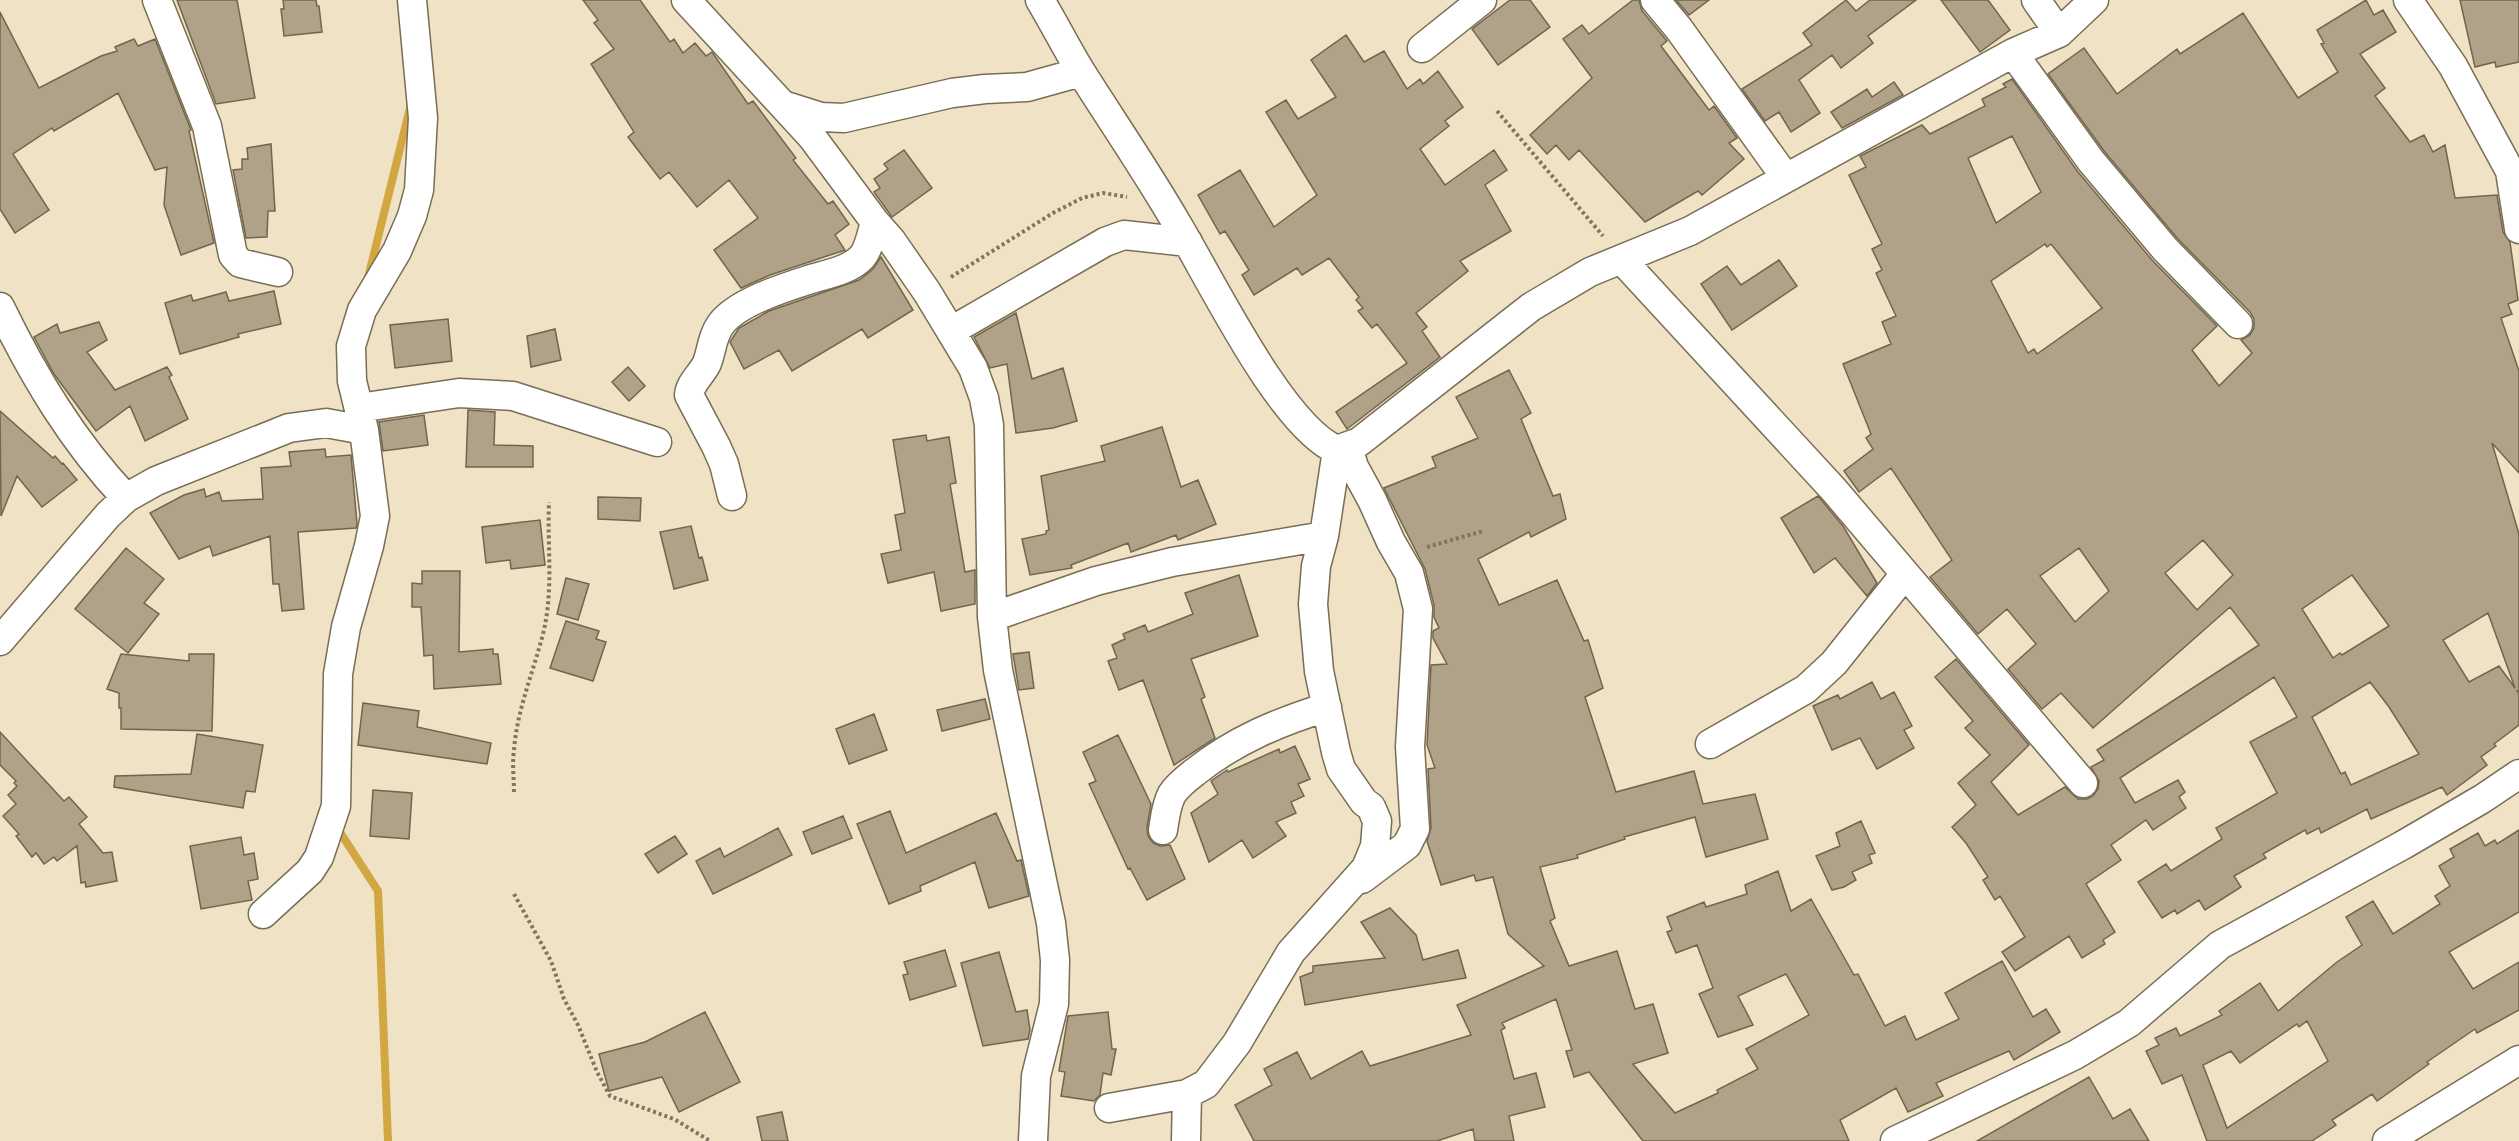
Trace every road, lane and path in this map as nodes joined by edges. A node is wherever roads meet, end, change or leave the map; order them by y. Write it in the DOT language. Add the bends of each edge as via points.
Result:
graph roads {
  1 [pos="157,0"];
  2 [pos="412,0"];
  3 [pos="686,0"];
  4 [pos="1040,0"];
  5 [pos="1482,0"];
  6 [pos="1655,0"];
  7 [pos="2036,0"];
  8 [pos="2094,0"];
  9 [pos="2408,0"];
  10 [pos="2059,33"];
  11 [pos="1422,48"];
  12 [pos="2013,53"];
  13 [pos="1081,72"];
  14 [pos="781,104"];
  15 [pos="1497,111"];
  16 [pos="1786,178"];
  17 [pos="1135,198"];
  18 [pos="875,222"];
  19 [pos="2519,229"];
  20 [pos="1188,242"];
  21 [pos="1622,260"];
  22 [pos="278,272"];
  23 [pos="927,292"];
  24 [pos="0,308"];
  25 [pos="2238,324"];
  26 [pos="951,331"];
  27 [pos="362,419"];
  28 [pos="657,442"];
  29 [pos="1343,449"];
  30 [pos="732,496"];
  31 [pos="126,498"];
  32 [pos="549,502"];
  33 [pos="1483,531"];
  34 [pos="1324,536"];
  35 [pos="1401,556"];
  36 [pos="1905,574"];
  37 [pos="992,616"];
  38 [pos="0,641"];
  39 [pos="1327,707"];
  40 [pos="1710,744"];
  41 [pos="2519,774"];
  42 [pos="2083,783"];
  43 [pos="514,792"];
  44 [pos="1163,830"];
  45 [pos="1348,888"];
  46 [pos="514,894"];
  47 [pos="263,914"];
  48 [pos="2519,1060"];
  49 [pos="1187,1094"];
  50 [pos="1109,1108"];
  51 [pos="2428,1129"];
  52 [pos="710,1141"];
  53 [pos="1033,1141"];
  54 [pos="1186,1141"];
  55 [pos="1895,1141"];
  56 [pos="2387,1141"];
  1 -- 22 [label="street" via="207,126 233,255 240,263"];
  2 -- 27 [label="street" via="423,118 418,190 397,251 362,310 353,337 352,381"];
  3 -- 14 [label="street"];
  4 -- 13 [label="street"];
  5 -- 11 [label="street"];
  6 -- 16 [label="street"];
  7 -- 10 [label="street"];
  8 -- 10 [label="street"];
  9 -- 19 [label="street" via="2453,66 2510,171"];
  10 -- 12 [label="street"];
  12 -- 16 [label="street"];
  12 -- 25 [label="street" via="2091,161 2165,249"];
  13 -- 14 [label="street" via="1027,87 952,93 844,118 822,117"];
  13 -- 20 [label="street"];
  14 -- 18 [label="street" via="812,137"];
  15 -- 21 [label="path"];
  16 -- 21 [label="street" via="1690,231"];
  17 -- 23 [label="path" via="1103,193 1082,198"];
  18 -- 23 [label="street"];
  18 -- 30 [label="street" via="863,256 836,272 751,303 733,313 714,336 707,364 689,395 720,455"];
  20 -- 26 [label="street" via="1124,235 1105,242"];
  20 -- 29 [label="street" via="1236,327 1290,410 1328,446"];
  21 -- 29 [label="street" via="1590,272 1531,307 1447,375"];
  21 -- 36 [label="street" via="1834,490"];
  23 -- 26 [label="street"];
  24 -- 31 [label="street" via="61,418"];
  26 -- 37 [label="street" via="973,368 989,425"];
  27 -- 28 [label="street" via="459,393 513,396"];
  27 -- 31 [label="street" via="289,428 156,480"];
  27 -- 47 [label="street" via="375,516 338,674 336,806 319,857 310,871"];
  29 -- 34 [label="street"];
  29 -- 35 [label="street"];
  31 -- 38 [label="street"];
  32 -- 43 [label="path" via="550,591 513,750"];
  33 -- 35 [label="path"];
  34 -- 37 [label="street" via="1172,562 1096,581"];
  34 -- 39 [label="street" via="1316,566 1313,603"];
  35 -- 45 [label="street" via="1418,609 1410,747 1414,829 1407,845"];
  36 -- 40 [label="street" via="1834,663 1806,688"];
  36 -- 42 [label="street"];
  37 -- 53 [label="street" via="998,670 1051,923 1055,960 1054,1004 1036,1076"];
  39 -- 44 [label="street" via="1281,721 1206,763 1173,793"];
  39 -- 45 [label="street" via="1341,769 1371,807 1377,821 1375,846 1366,868"];
  41 -- 55 [label="street" via="2394,850 2220,945 2129,1023 2075,1055"];
  45 -- 49 [label="street" via="1291,952 1237,1043 1206,1084"];
  46 -- 52 [label="path" via="551,961 564,999 610,1096 675,1119"];
  48 -- 51 [label="street"];
  49 -- 50 [label="street"];
  49 -- 54 [label="street"];
  51 -- 56 [label="street"];
}
